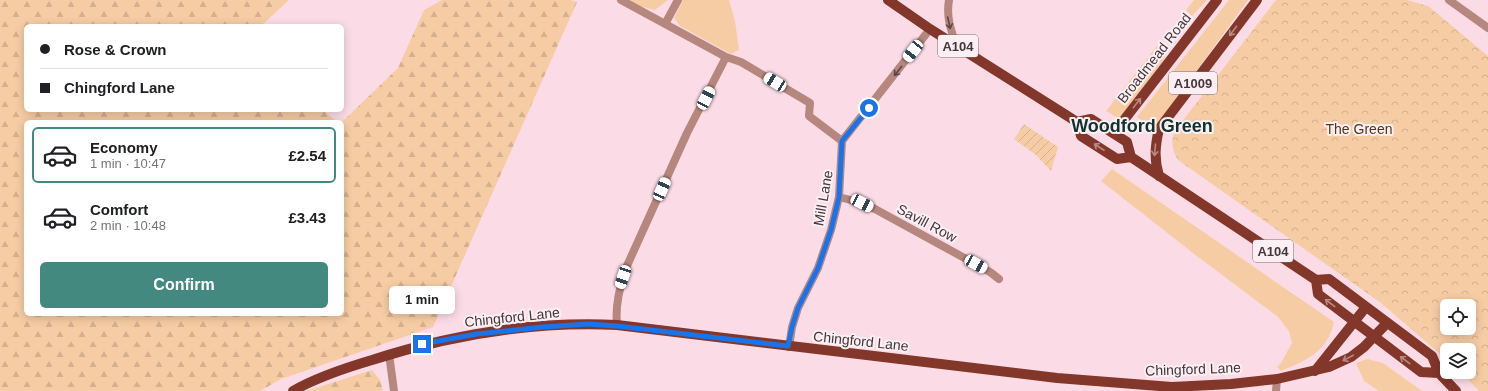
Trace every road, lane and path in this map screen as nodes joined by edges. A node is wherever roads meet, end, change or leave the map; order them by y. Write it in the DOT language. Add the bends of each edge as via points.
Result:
graph roads {
  1 [pos="621,0"];
  2 [pos="678,0"];
  3 [pos="888,0"];
  4 [pos="949,0"];
  5 [pos="1217,0"];
  6 [pos="1256,0"];
  7 [pos="1449,0"];
  8 [pos="665,24"];
  9 [pos="1488,28"];
  10 [pos="930,29"];
  11 [pos="956,45"];
  12 [pos="726,57"];
  13 [pos="1076,122"];
  14 [pos="1115,134"];
  15 [pos="842,141"];
  16 [pos="1131,157"];
  17 [pos="1159,176"];
  18 [pos="839,197"];
  19 [pos="999,279"];
  20 [pos="1316,280"];
  21 [pos="1366,307"];
  22 [pos="1354,321"];
  23 [pos="1387,323"];
  24 [pos="617,326"];
  25 [pos="1375,337"];
  26 [pos="788,346"];
  27 [pos="389,354"];
  28 [pos="1315,371"];
  29 [pos="1439,373"];
  30 [pos="1277,378"];
  31 [pos="293,391"];
  32 [pos="394,391"];
  33 [pos="1276,391"];
  34 [pos="1456,391"];
  1 -- 8 [label="street"];
  2 -- 8 [label="street"];
  3 -- 10 [label="main road, A104"];
  4 -- 11 [label="street, one-way" via="949,26"];
  14 -- 5 [label="main road, Broadmead Road / A1009, one-way"];
  6 -- 17 [label="main road, A1009, one-way" via="1159,129 1155,150"];
  7 -- 9 [label="street"];
  8 -- 12 [label="street"];
  10 -- 11 [label="main road, A104"];
  10 -- 15 [label="street, one-way"];
  11 -- 13 [label="main road, A104"];
  12 -- 15 [label="street" via="741,62 810,103 809,116"];
  12 -- 24 [label="street" via="687,133 626,268 617,306"];
  13 -- 14 [label="main road" via="1091,119"];
  16 -- 13 [label="main road, A104, one-way" via="1117,159 1087,140 1081,136"];
  14 -- 16 [label="main road" via="1127,142"];
  15 -- 18 [label="street, Mill Lane"];
  16 -- 17 [label="main road, A104"];
  17 -- 20 [label="main road, A104"];
  18 -- 19 [label="street, Savill Row" via="875,209"];
  18 -- 26 [label="street, Mill Lane" via="818,268 798,308"];
  20 -- 21 [label="main road, A104" via="1329,279"];
  22 -- 20 [label="main road, one-way" via="1318,294"];
  21 -- 22 [label="main road"];
  21 -- 23 [label="main road, A104"];
  22 -- 25 [label="main road"];
  22 -- 28 [label="main road"];
  23 -- 25 [label="main road, Chingford Lane"];
  23 -- 29 [label="main road, A104" via="1432,356"];
  24 -- 26 [label="main road, Chingford Lane"];
  24 -- 27 [label="main road, Chingford Lane" via="550,326 477,334 422,344"];
  25 -- 28 [label="main road, Chingford Lane, one-way" via="1351,358"];
  29 -- 25 [label="main road, one-way" via="1421,372"];
  26 -- 30 [label="main road, Chingford Lane" via="1057,378 1172,387 1231,384"];
  27 -- 31 [label="main road, Chingford Lane" via="342,368"];
  27 -- 32 [label="street"];
  28 -- 30 [label="main road, Chingford Lane"];
  29 -- 34 [label="main road, A104"];
  30 -- 33 [label="street"];
}
